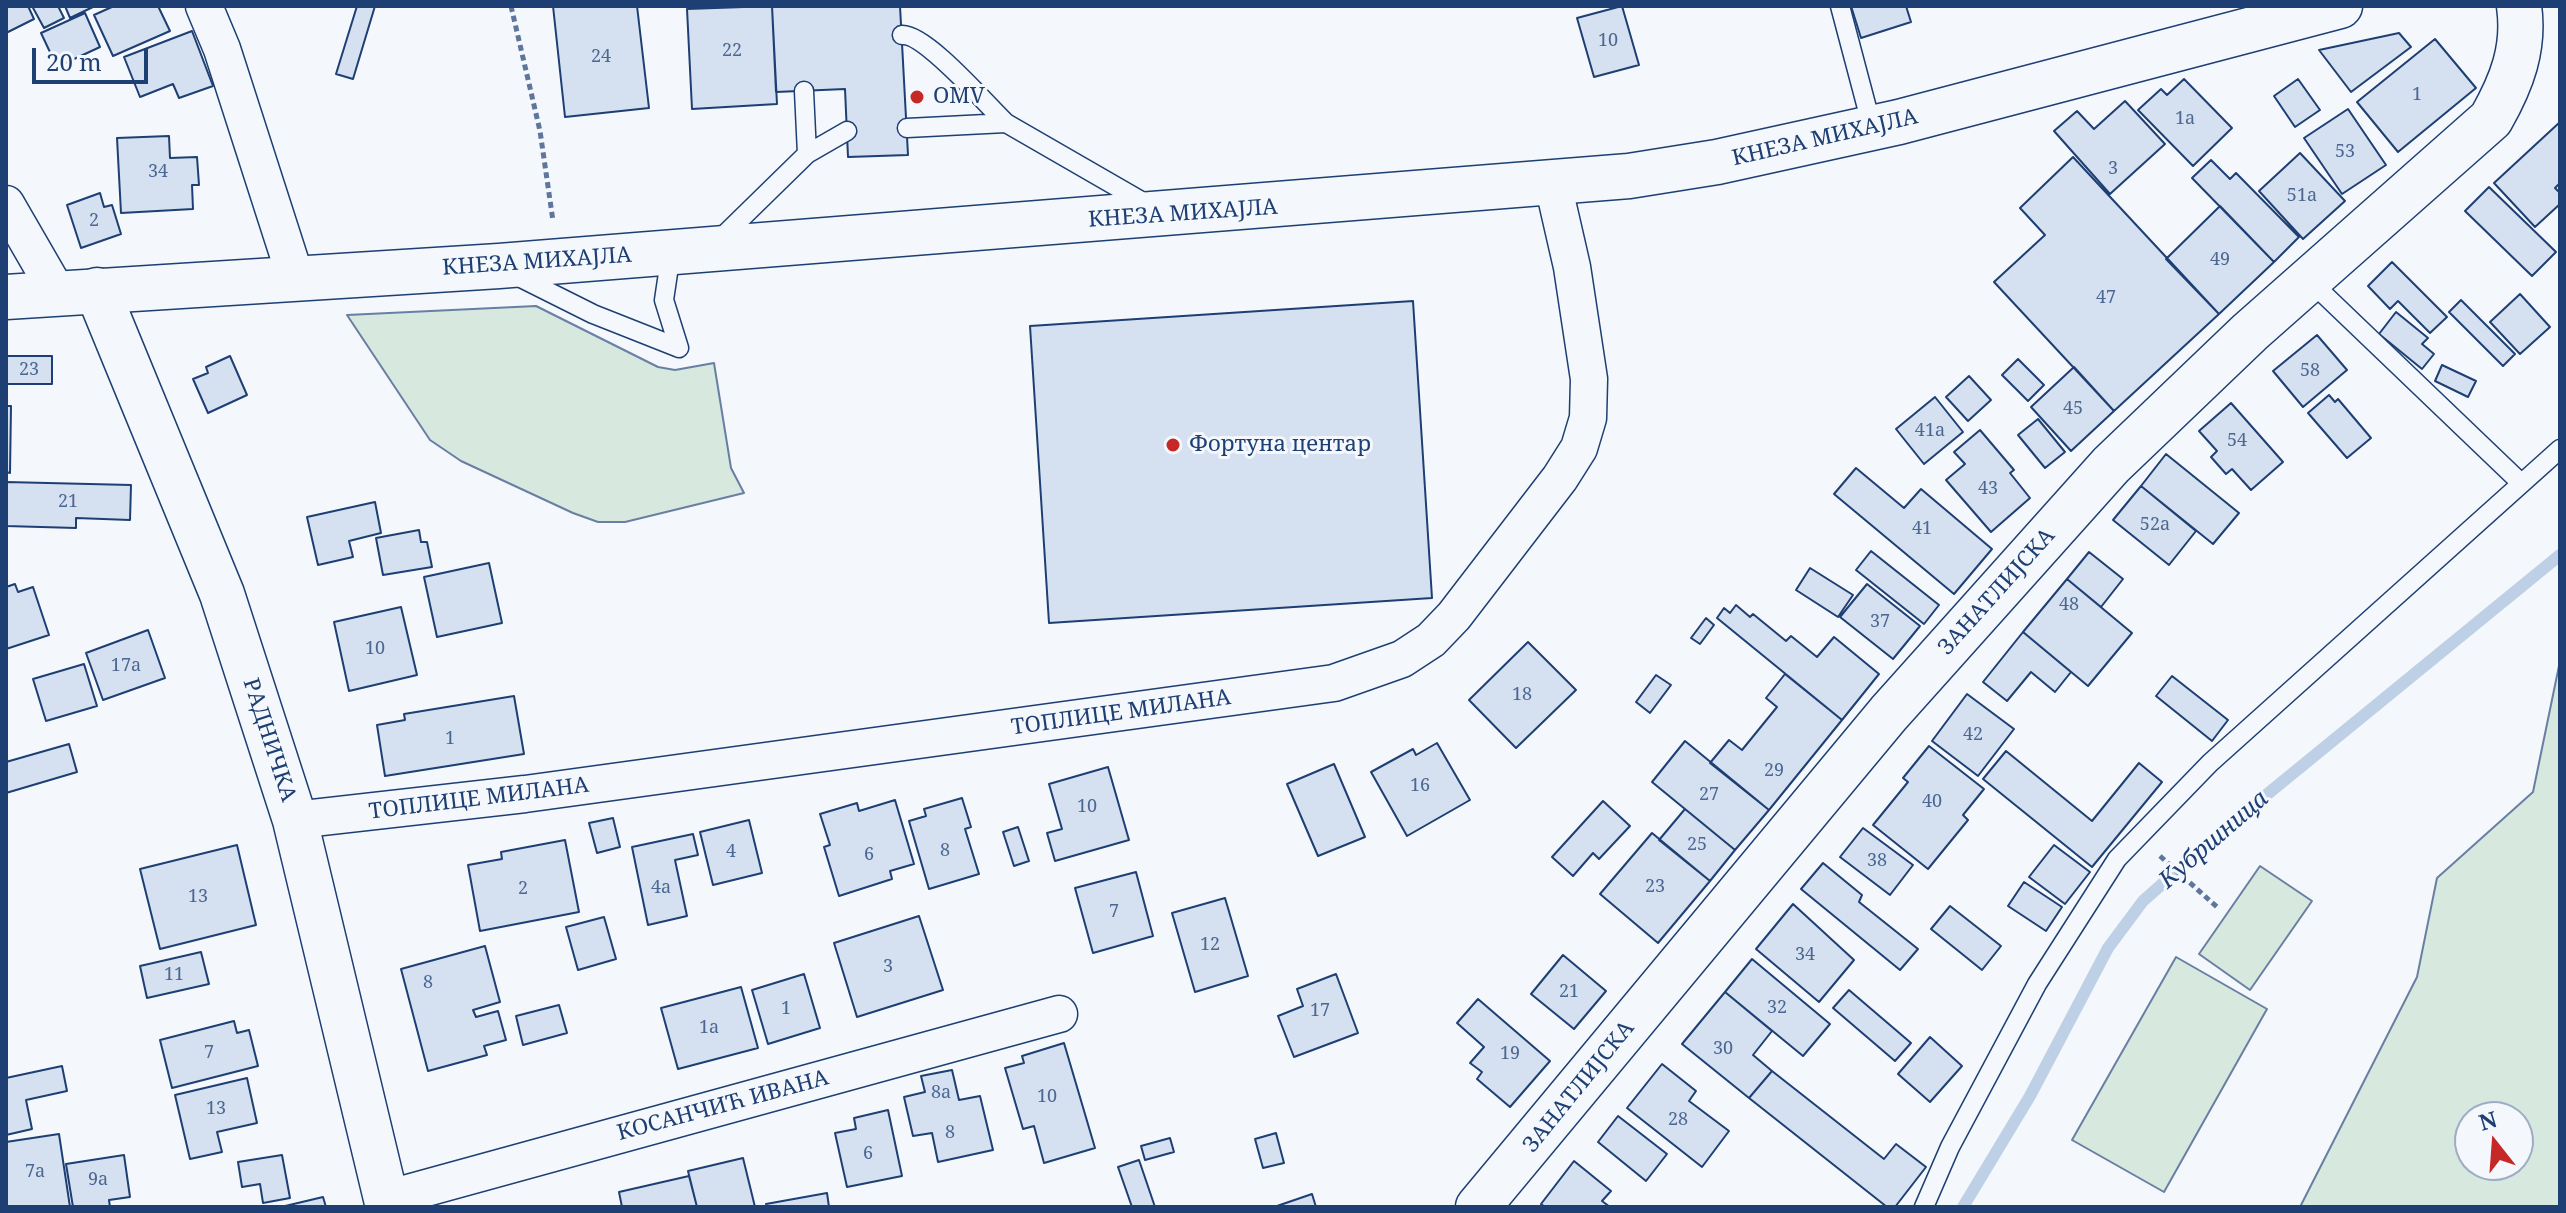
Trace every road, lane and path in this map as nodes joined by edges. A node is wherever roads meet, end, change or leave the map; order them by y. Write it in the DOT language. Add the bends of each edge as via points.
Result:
graph roads {
  1 [pos="204,6"];
  2 [pos="511,6"];
  3 [pos="1840,6"];
  4 [pos="2340,6"];
  5 [pos="2519,6"];
  6 [pos="902,35"];
  7 [pos="804,91"];
  8 [pos="1006,123"];
  9 [pos="907,128"];
  10 [pos="1872,128"];
  11 [pos="847,131"];
  12 [pos="807,154"];
  13 [pos="1553,184"];
  14 [pos="6,204"];
  15 [pos="1166,215"];
  16 [pos="691,250"];
  17 [pos="559,261"];
  18 [pos="499,266"];
  19 [pos="296,279"];
  20 [pos="2309,280"];
  21 [pos="78,292"];
  22 [pos="6,297"];
  23 [pos="2560,449"];
  24 [pos="2521,483"];
  25 [pos="295,820"];
  26 [pos="2157,853"];
  27 [pos="2217,907"];
  28 [pos="1059,1014"];
  29 [pos="387,1203"];
  30 [pos="1478,1207"];
  31 [pos="1924,1207"];
  1 -- 19 [label="street"];
  2 -- 17 [label="path" via="540,131"];
  3 -- 10 [label="lane"];
  4 -- 10 [label="street, КНЕЗА МИХАЈЛА"];
  5 -- 20 [label="street, ЗАНАТЛИЈСКА" via="2518,57 2491,119"];
  6 -- 8 [label="lane" via="925,44"];
  7 -- 12 [label="lane"];
  8 -- 9 [label="lane"];
  8 -- 15 [label="lane"];
  10 -- 13 [label="street, КНЕЗА МИХАЈЛА" via="1717,162"];
  11 -- 12 [label="lane"];
  12 -- 16 [label="lane"];
  13 -- 15 [label="street, КНЕЗА МИХАЈЛА"];
  13 -- 25 [label="street, ТОПЛИЦЕ МИЛАНА" via="1589,379 1588,418 1579,448 1454,616 1402,659 1334,683 525,794"];
  14 -- 21 [label="street"];
  15 -- 16 [label="street, КНЕЗА МИХАЈЛА"];
  16 -- 17 [label="street, КНЕЗА МИХАЈЛА"];
  16 -- 18 [label="lane" via="664,300 679,348 593,314"];
  17 -- 18 [label="street, КНЕЗА МИХАЈЛА"];
  18 -- 19 [label="street, КНЕЗА МИХАЈЛА"];
  19 -- 21 [label="street, КНЕЗА МИХАЈЛА"];
  20 -- 24 [label="lane"];
  20 -- 30 [label="street, ЗАНАТЛИЈСКА" via="2079,500 1889,713"];
  21 -- 22 [label="street, КНЕЗА МИХАЈЛА"];
  21 -- 25 [label="street, РАДНИЧКА" via="222,594"];
  23 -- 24 [label="lane"];
  24 -- 31 [label="lane" via="2210,763 2117,859 2037,984"];
  25 -- 29 [label="street, РАДНИЧКА"];
  26 -- 27 [label="path"];
  28 -- 29 [label="street, КОСАНЧИЋ ИВАНА"];
}
